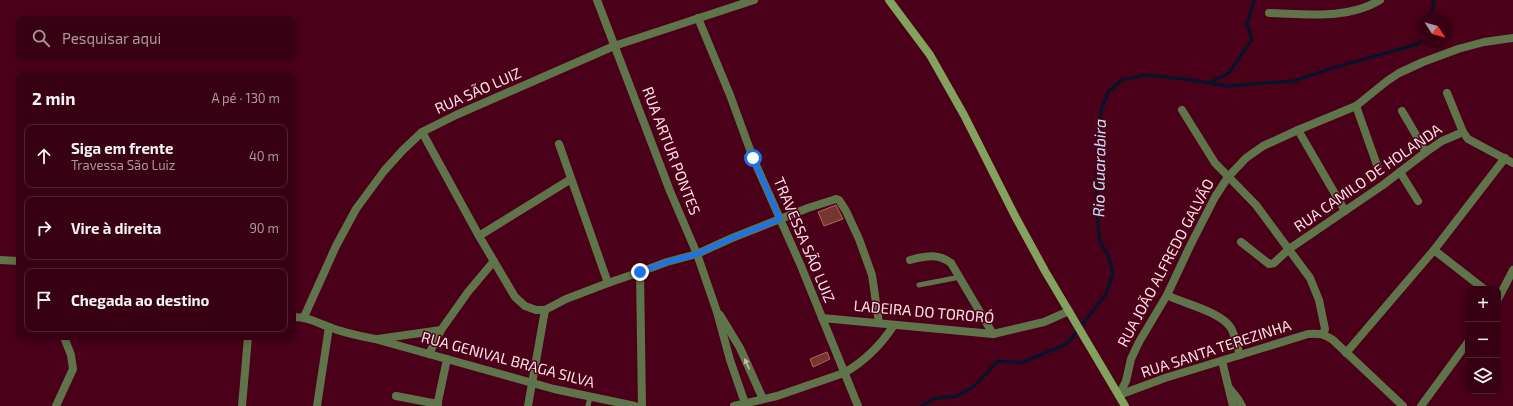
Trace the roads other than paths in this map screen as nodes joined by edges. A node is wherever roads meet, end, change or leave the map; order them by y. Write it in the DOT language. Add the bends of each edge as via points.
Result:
graph roads {
  1 [pos="597,0"];
  2 [pos="754,0"];
  3 [pos="889,0"];
  4 [pos="1380,0"];
  5 [pos="1269,13"];
  6 [pos="698,18"];
  7 [pos="1513,38"];
  8 [pos="614,46"];
  9 [pos="1447,93"];
  10 [pos="1356,106"];
  11 [pos="1182,110"];
  12 [pos="1402,111"];
  13 [pos="1298,130"];
  14 [pos="422,132"];
  15 [pos="1463,132"];
  16 [pos="559,144"];
  17 [pos="1426,152"];
  18 [pos="1505,158"];
  19 [pos="1513,163"];
  20 [pos="1378,168"];
  21 [pos="1400,172"];
  22 [pos="1228,177"];
  23 [pos="571,179"];
  24 [pos="1418,201"];
  25 [pos="1345,211"];
  26 [pos="780,219"];
  27 [pos="479,236"];
  28 [pos="1241,242"];
  29 [pos="1289,249"];
  30 [pos="1434,250"];
  31 [pos="697,254"];
  32 [pos="0,260"];
  33 [pos="910,260"];
  34 [pos="16,261"];
  35 [pos="494,261"];
  36 [pos="1513,270"];
  37 [pos="640,272"];
  38 [pos="960,277"];
  39 [pos="608,283"];
  40 [pos="919,285"];
  41 [pos="1480,286"];
  42 [pos="1501,293"];
  43 [pos="1167,295"];
  44 [pos="545,310"];
  45 [pos="717,312"];
  46 [pos="1071,314"];
  47 [pos="296,317"];
  48 [pos="304,317"];
  49 [pos="822,318"];
  50 [pos="879,323"];
  51 [pos="894,325"];
  52 [pos="329,327"];
  53 [pos="441,330"];
  54 [pos="993,334"];
  55 [pos="1323,334"];
  56 [pos="375,339"];
  57 [pos="65,340"];
  58 [pos="248,340"];
  59 [pos="1465,346"];
  60 [pos="1346,353"];
  61 [pos="429,354"];
  62 [pos="1240,355"];
  63 [pos="447,359"];
  64 [pos="1222,361"];
  65 [pos="844,373"];
  66 [pos="531,384"];
  67 [pos="1228,386"];
  68 [pos="1119,395"];
  69 [pos="396,396"];
  70 [pos="590,397"];
  71 [pos="763,399"];
  72 [pos="438,405"];
  73 [pos="745,405"];
  74 [pos="56,406"];
  75 [pos="242,406"];
  76 [pos="317,406"];
  77 [pos="528,406"];
  78 [pos="588,406"];
  79 [pos="636,406"];
  80 [pos="642,406"];
  81 [pos="734,406"];
  82 [pos="858,406"];
  83 [pos="1125,406"];
  84 [pos="1233,406"];
  85 [pos="1242,406"];
  86 [pos="1403,406"];
  87 [pos="1421,406"];
  1 -- 8 [label="street, RUA ARTUR PONTES"];
  2 -- 6 [label="street, RUA SÃO LUIZ"];
  3 -- 46 [label="main road" via="930,55 964,115 1015,216"];
  4 -- 5 [label="street" via="1343,13"];
  6 -- 8 [label="street, RUA SÃO LUIZ"];
  6 -- 26 [label="street, TRAVESSA SÃO LUIZ"];
  7 -- 10 [label="street, RUA JOÃO ALFREDO GALVÃO" via="1484,42 1423,62 1399,73"];
  8 -- 14 [label="street, RUA SÃO LUIZ"];
  8 -- 31 [label="street, RUA ARTUR PONTES"];
  9 -- 15 [label="street"];
  10 -- 13 [label="street, RUA JOÃO ALFREDO GALVÃO"];
  10 -- 20 [label="street"];
  11 -- 22 [label="street" via="1215,163"];
  12 -- 17 [label="street"];
  13 -- 22 [label="street, RUA JOÃO ALFREDO GALVÃO" via="1263,146 1246,158"];
  13 -- 25 [label="street"];
  14 -- 27 [label="street"];
  14 -- 48 [label="street, RUA SÃO LUIZ" via="384,171 356,209"];
  15 -- 17 [label="street, RUA CAMILO DE HOLANDA" via="1442,141"];
  15 -- 18 [label="street" via="1475,144"];
  16 -- 23 [label="street"];
  17 -- 21 [label="street, RUA CAMILO DE HOLANDA"];
  18 -- 19 [label="street"];
  18 -- 30 [label="street"];
  21 -- 24 [label="street"];
  21 -- 25 [label="street, RUA CAMILO DE HOLANDA"];
  22 -- 29 [label="street" via="1256,205"];
  22 -- 43 [label="street, RUA JOÃO ALFREDO GALVÃO" via="1190,246"];
  23 -- 27 [label="street"];
  23 -- 39 [label="street"];
  25 -- 29 [label="street, RUA CAMILO DE HOLANDA"];
  26 -- 31 [label="street"];
  26 -- 49 [label="street, TRAVESSA SÃO LUIZ"];
  26 -- 50 [label="street" via="839,200 859,239 872,275"];
  27 -- 35 [label="street"];
  28 -- 29 [label="street, RUA CAMILO DE HOLANDA" via="1269,264 1274,263"];
  29 -- 55 [label="street" via="1310,278 1319,300 1325,329"];
  30 -- 41 [label="street"];
  30 -- 60 [label="street"];
  31 -- 37 [label="street"];
  31 -- 45 [label="street, RUA ARTUR PONTES"];
  32 -- 34 [label="street"];
  33 -- 38 [label="street" via="943,257 951,263"];
  35 -- 44 [label="street" via="518,301 530,308"];
  35 -- 53 [label="street"];
  36 -- 42 [label="street"];
  37 -- 39 [label="street"];
  37 -- 80 [label="street"];
  38 -- 40 [label="lane"];
  38 -- 54 [label="street"];
  39 -- 44 [label="street"];
  43 -- 62 [label="street" via="1200,307 1226,322 1232,331"];
  43 -- 68 [label="street, RUA JOÃO ALFREDO GALVÃO" via="1139,342"];
  44 -- 66 [label="street"];
  71 -- 45 [label="street, RUA ARTUR PONTES, one-way" via="740,348"];
  45 -- 73 [label="street, RUA ARTUR PONTES"];
  46 -- 54 [label="street, LADEIRA DO TORORÓ"];
  46 -- 68 [label="main road"];
  47 -- 48 [label="street, RUA GENIVAL BRAGA SILVA"];
  48 -- 52 [label="street, RUA GENIVAL BRAGA SILVA"];
  49 -- 50 [label="street, LADEIRA DO TORORÓ"];
  49 -- 65 [label="street, TRAVESSA SÃO LUIZ"];
  50 -- 51 [label="street, LADEIRA DO TORORÓ"];
  51 -- 54 [label="street, LADEIRA DO TORORÓ"];
  51 -- 65 [label="street" via="878,347"];
  52 -- 56 [label="street, RUA GENIVAL BRAGA SILVA" via="354,336"];
  52 -- 76 [label="street"];
  53 -- 56 [label="street, RUA GENIVAL BRAGA SILVA"];
  53 -- 61 [label="street"];
  55 -- 60 [label="street"];
  55 -- 62 [label="street, RUA SANTA TEREZINHA" via="1308,334"];
  56 -- 61 [label="street, RUA GENIVAL BRAGA SILVA"];
  57 -- 74 [label="street" via="74,369"];
  58 -- 75 [label="street"];
  59 -- 87 [label="street"];
  60 -- 86 [label="street"];
  61 -- 63 [label="street, RUA GENIVAL BRAGA SILVA"];
  62 -- 64 [label="street, RUA SANTA TEREZINHA"];
  63 -- 66 [label="street, RUA GENIVAL BRAGA SILVA"];
  63 -- 72 [label="street"];
  64 -- 67 [label="street"];
  64 -- 68 [label="street, RUA SANTA TEREZINHA"];
  65 -- 71 [label="street"];
  65 -- 82 [label="street, TRAVESSA SÃO LUIZ"];
  66 -- 70 [label="street, RUA GENIVAL BRAGA SILVA"];
  66 -- 77 [label="street"];
  67 -- 84 [label="street"];
  67 -- 85 [label="street"];
  68 -- 83 [label="main road"];
  69 -- 72 [label="street"];
  70 -- 78 [label="lane"];
  70 -- 79 [label="street, RUA GENIVAL BRAGA SILVA"];
  71 -- 73 [label="street"];
  73 -- 81 [label="street"];
}
